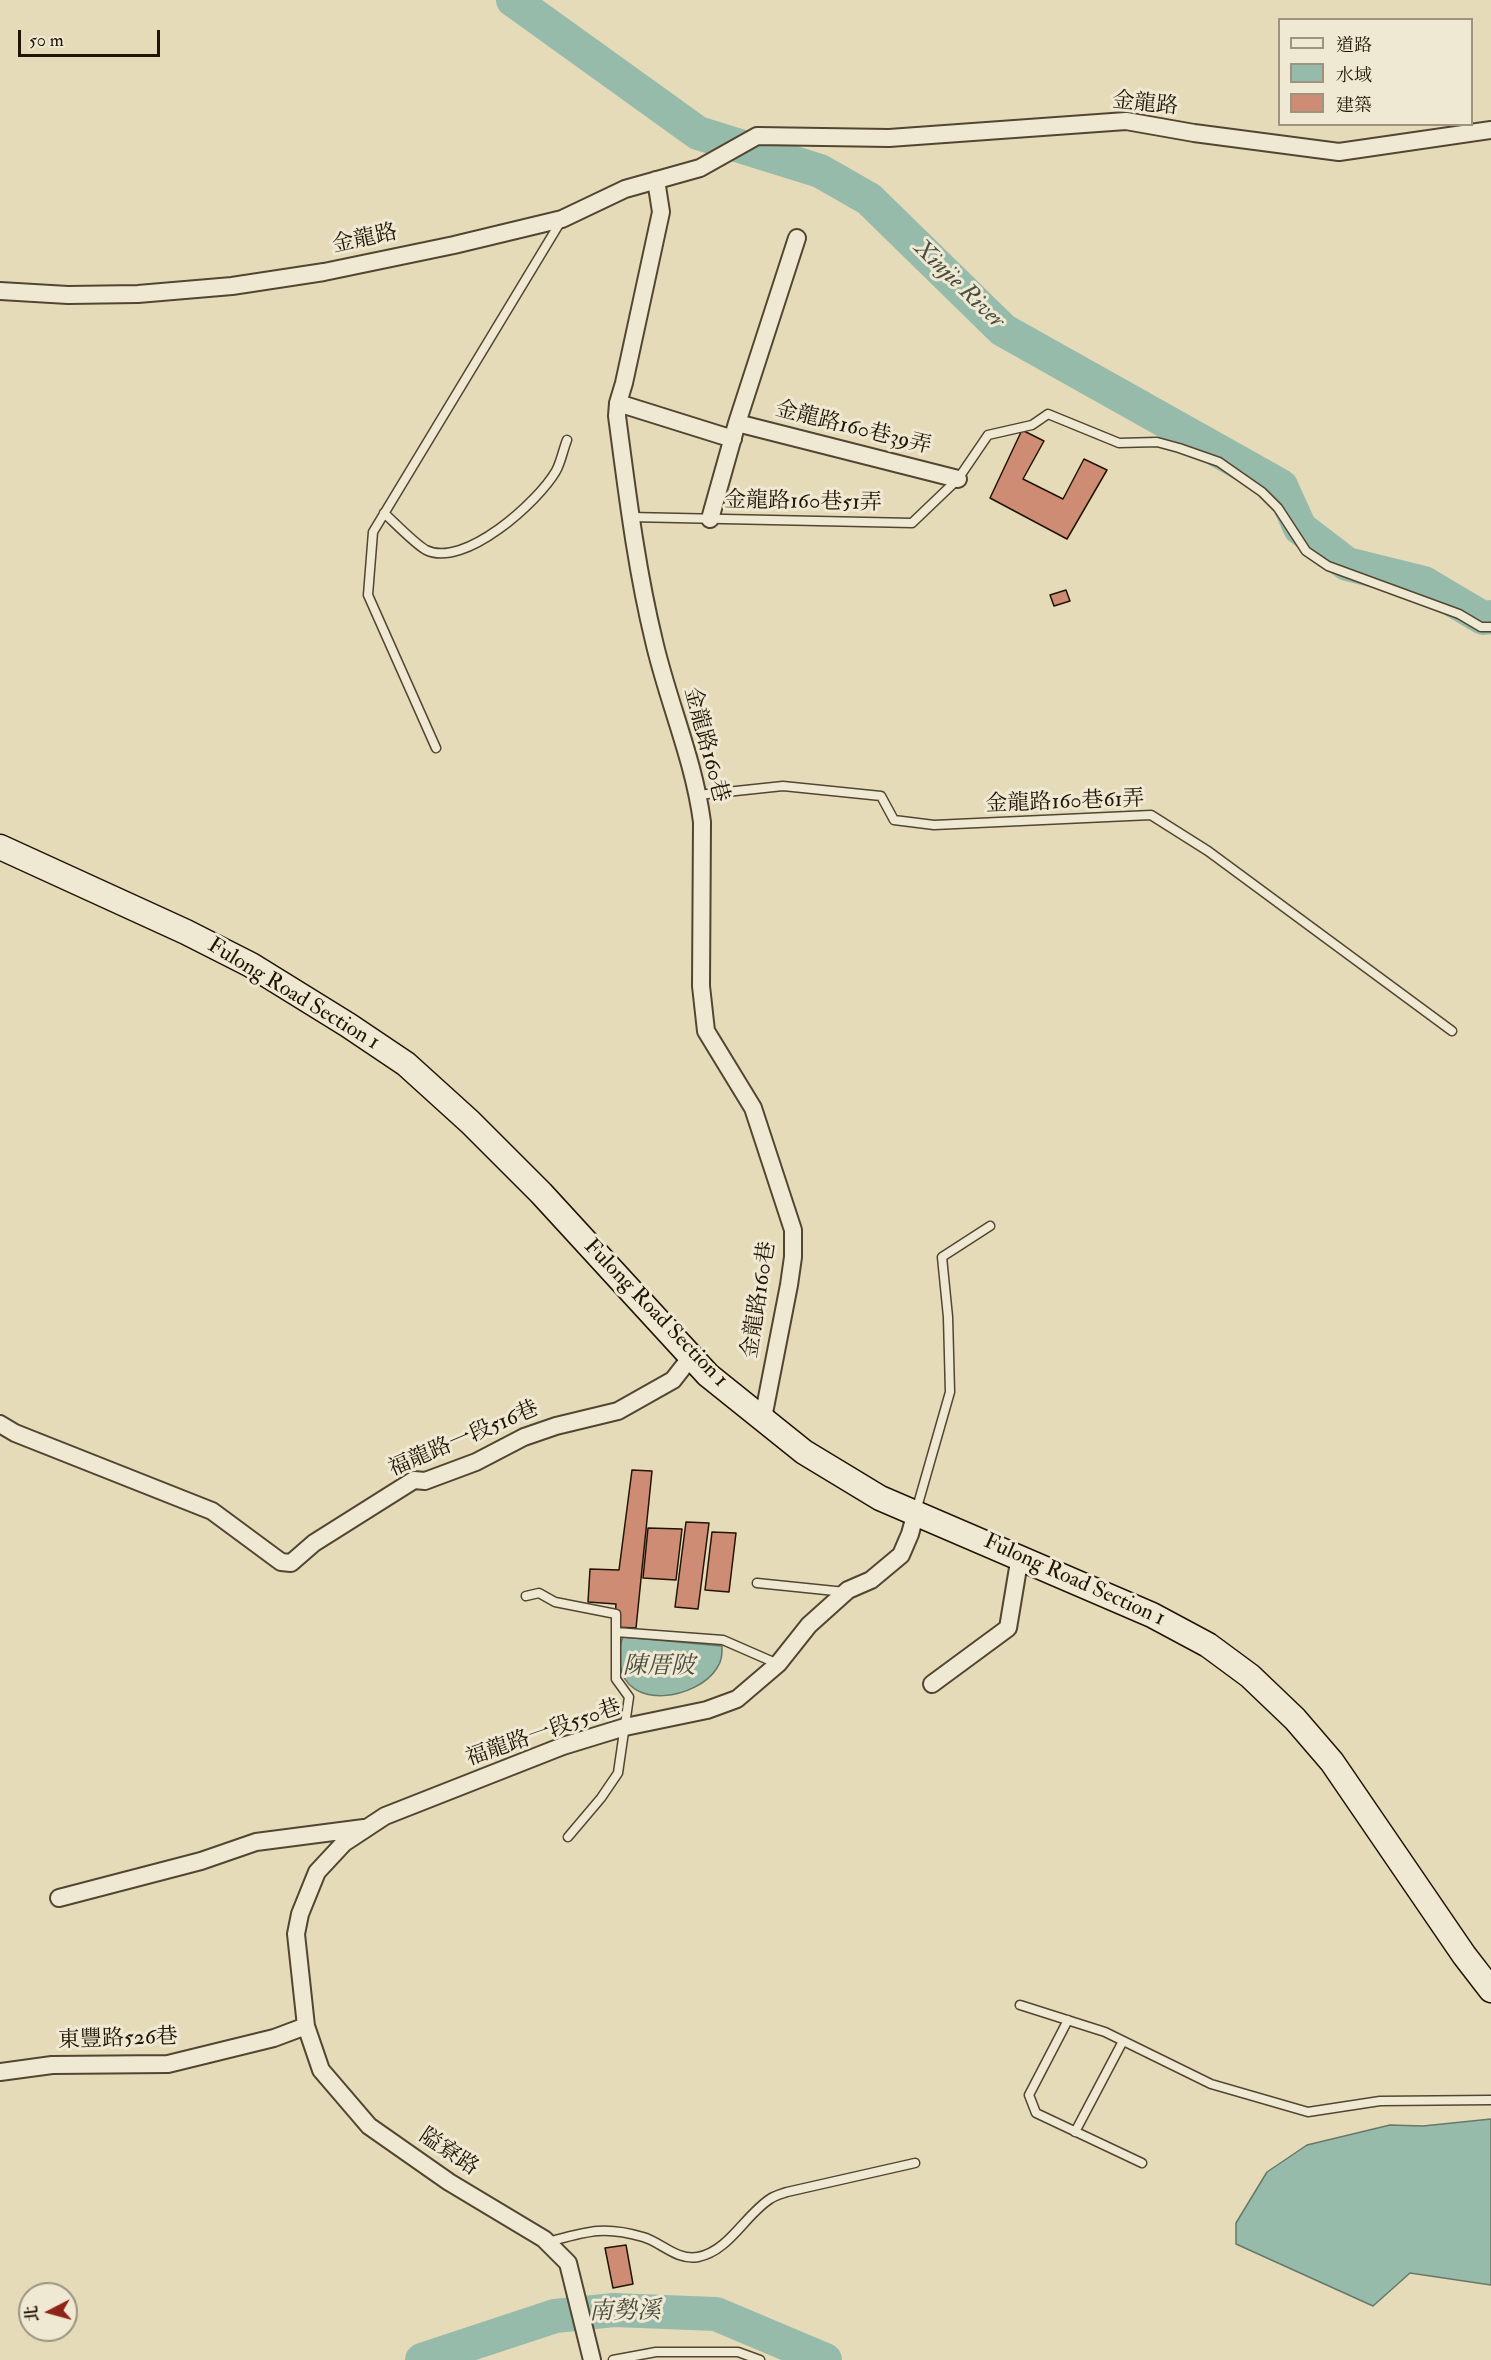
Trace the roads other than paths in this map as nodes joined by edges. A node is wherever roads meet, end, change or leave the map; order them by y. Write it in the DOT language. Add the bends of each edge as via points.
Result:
graph roads {
  1 [pos="1491,130"];
  2 [pos="656,180"];
  3 [pos="562,219"];
  4 [pos="797,238"];
  5 [pos="0,291"];
  6 [pos="618,403"];
  7 [pos="735,431"];
  8 [pos="567,440"];
  9 [pos="958,479"];
  10 [pos="384,513"];
  11 [pos="630,517"];
  12 [pos="710,519"];
  13 [pos="1491,627"];
  14 [pos="436,748"];
  15 [pos="698,795"];
  16 [pos="0,848"];
  17 [pos="1452,1031"];
  18 [pos="990,1226"];
  19 [pos="691,1357"];
  20 [pos="763,1418"];
  21 [pos="0,1424"];
  22 [pos="916,1512"];
  23 [pos="1020,1556"];
  24 [pos="757,1583"];
  25 [pos="846,1592"];
  26 [pos="526,1596"];
  27 [pos="616,1632"];
  28 [pos="778,1664"];
  29 [pos="932,1684"];
  30 [pos="625,1727"];
  31 [pos="368,1828"];
  32 [pos="568,1837"];
  33 [pos="59,1898"];
  34 [pos="1491,1990"];
  35 [pos="1020,2005"];
  36 [pos="1068,2020"];
  37 [pos="306,2026"];
  38 [pos="1123,2041"];
  39 [pos="0,2072"];
  40 [pos="1491,2100"];
  41 [pos="1075,2132"];
  42 [pos="915,2163"];
  43 [pos="1142,2163"];
  44 [pos="547,2242"];
  45 [pos="591,2357"];
  46 [pos="613,2360"];
  47 [pos="760,2360"];
  1 -- 2 [label="street, 金龍路" via="1339,152 1126,121 889,138 757,136 700,168"];
  2 -- 3 [label="street, 金龍路" via="625,189"];
  2 -- 6 [label="street, 金龍路160巷" via="661,212"];
  3 -- 5 [label="street, 金龍路" via="324,272 232,285 138,294"];
  3 -- 10 [label="lane"];
  4 -- 7 [label="street"];
  6 -- 7 [label="street, 金龍路160巷39弄"];
  6 -- 11 [label="street, 金龍路160巷"];
  7 -- 9 [label="street, 金龍路160巷39弄"];
  7 -- 12 [label="street"];
  8 -- 10 [label="lane" via="557,470 536,498 481,542 455,553 425,550"];
  9 -- 12 [label="lane, 金龍路160巷51弄" via="912,523"];
  9 -- 13 [label="lane, 金龍路160巷51弄" via="988,435 1032,425 1048,414 1119,443 1157,442 1179,448 1219,462 1262,492 1278,508 1306,552 1328,566 1459,614 1481,627"];
  10 -- 14 [label="lane" via="373,532 368,595"];
  11 -- 12 [label="lane, 金龍路160巷51弄"];
  11 -- 15 [label="street, 金龍路160巷" via="654,641"];
  15 -- 17 [label="lane, 金龍路160巷61弄" via="783,786 881,796 894,820 934,825 1151,815 1208,851"];
  15 -- 20 [label="street, 金龍路160巷" via="702,822 701,986 706,1031 753,1108 793,1230 789,1285"];
  16 -- 19 [label="main road, Fulong Road Section 1" via="251,965 406,1064 541,1193"];
  18 -- 22 [label="lane" via="942,1257 950,1392"];
  19 -- 20 [label="main road, Fulong Road Section 1"];
  19 -- 21 [label="street, 福龍路一段516巷" via="673,1380 618,1411 556,1426 476,1462 425,1481 414,1480 314,1543 291,1563 281,1562 212,1511"];
  20 -- 22 [label="main road, Fulong Road Section 1" via="804,1452 880,1498"];
  22 -- 23 [label="main road, Fulong Road Section 1"];
  22 -- 25 [label="street, 福龍路一段550巷" via="901,1555 871,1580"];
  23 -- 29 [label="street" via="1008,1628"];
  23 -- 34 [label="main road, Fulong Road Section 1" via="1152,1615 1208,1645 1250,1676 1332,1762"];
  24 -- 25 [label="lane"];
  25 -- 28 [label="street, 福龍路一段550巷" via="809,1625"];
  26 -- 27 [label="lane" via="539,1593 555,1602 616,1614"];
  27 -- 28 [label="lane" via="723,1640"];
  27 -- 30 [label="lane" via="616,1679 629,1697"];
  28 -- 30 [label="street, 福龍路一段550巷" via="737,1699 707,1710"];
  30 -- 31 [label="street, 福龍路一段550巷" via="563,1746 385,1816"];
  30 -- 32 [label="lane" via="618,1773"];
  31 -- 33 [label="street" via="256,1842 201,1861"];
  31 -- 37 [label="street, 福龍路一段550巷" via="344,1843 317,1872 300,1914 296,1934"];
  35 -- 36 [label="lane"];
  36 -- 38 [label="lane"];
  36 -- 41 [label="lane" via="1029,2095 1036,2113"];
  37 -- 39 [label="street, 東豐路526巷" via="168,2064 52,2065"];
  37 -- 44 [label="street, 隘寮路" via="321,2070 369,2126 449,2182"];
  38 -- 40 [label="lane" via="1211,2084 1308,2112 1380,2101"];
  38 -- 41 [label="lane"];
  41 -- 43 [label="lane"];
  42 -- 44 [label="lane" via="770,2199 717,2248 697,2257 674,2254 645,2237 607,2230 596,2229"];
  44 -- 45 [label="street, 隘寮路" via="568,2263"];
  46 -- 47 [label="lane" via="657,2352 738,2352"];
}
